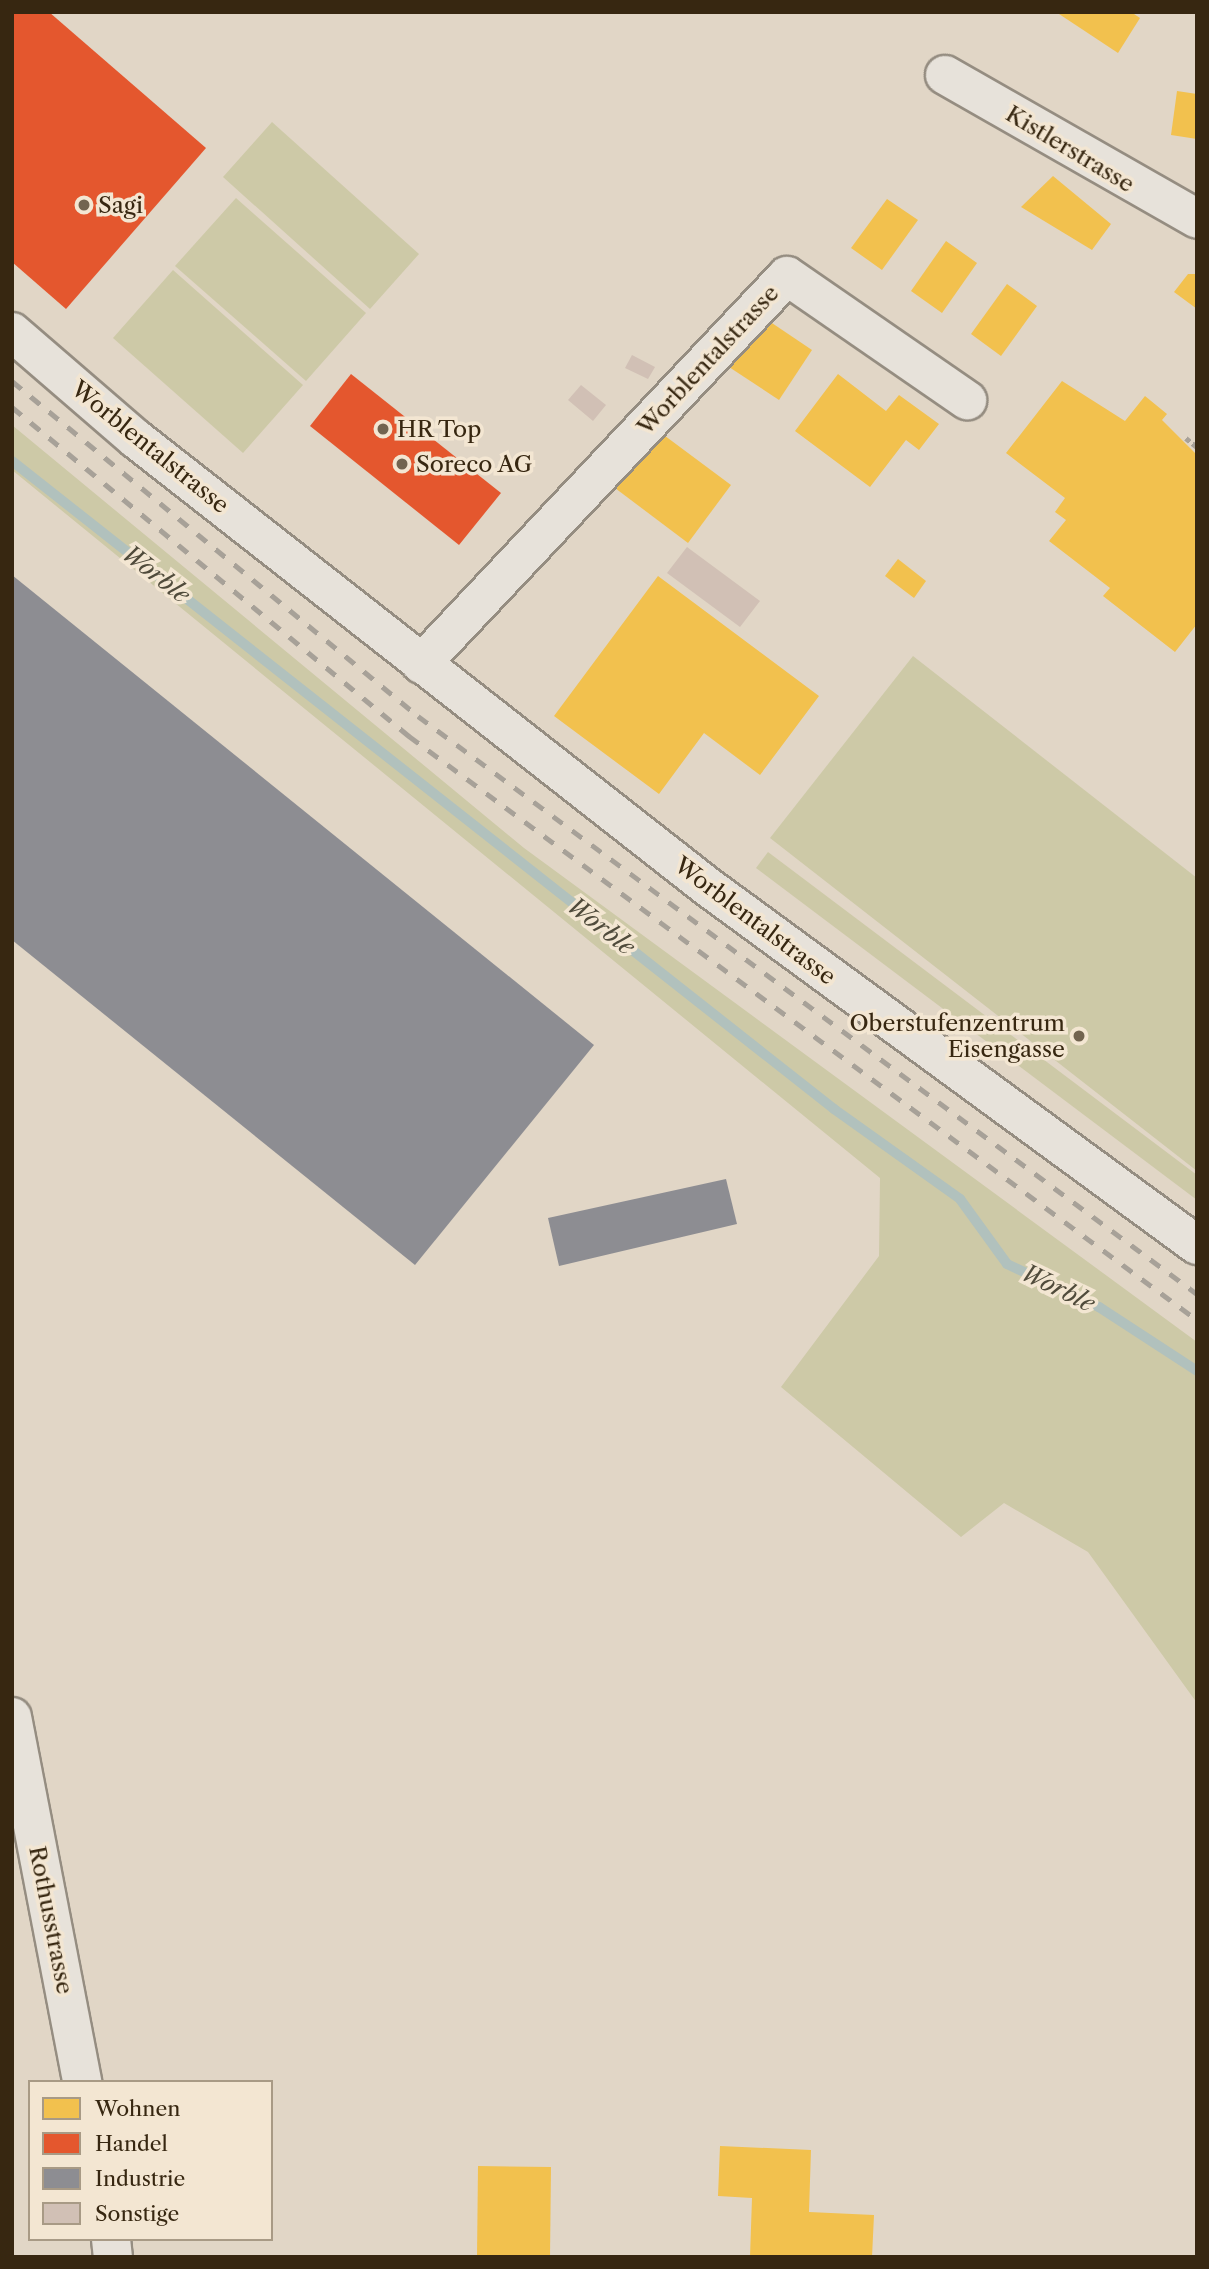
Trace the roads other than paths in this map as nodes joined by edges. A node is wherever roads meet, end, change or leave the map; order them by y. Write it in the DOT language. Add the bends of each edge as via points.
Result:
graph roads {
  1 [pos="945,75"];
  2 [pos="1197,219"];
  3 [pos="12,332"];
  4 [pos="967,400"];
  5 [pos="421,664"];
  6 [pos="1197,1244"];
  7 [pos="12,1717"];
  8 [pos="82,2080"];
  1 -- 2 [label="main road, Kistlerstrasse"];
  3 -- 5 [label="main road, Worblentalstrasse"];
  4 -- 5 [label="main road, Worblentalstrasse" via="787,276"];
  5 -- 6 [label="main road, Worblentalstrasse" via="709,887"];
  7 -- 8 [label="main road, Rothusstrasse"];
}
